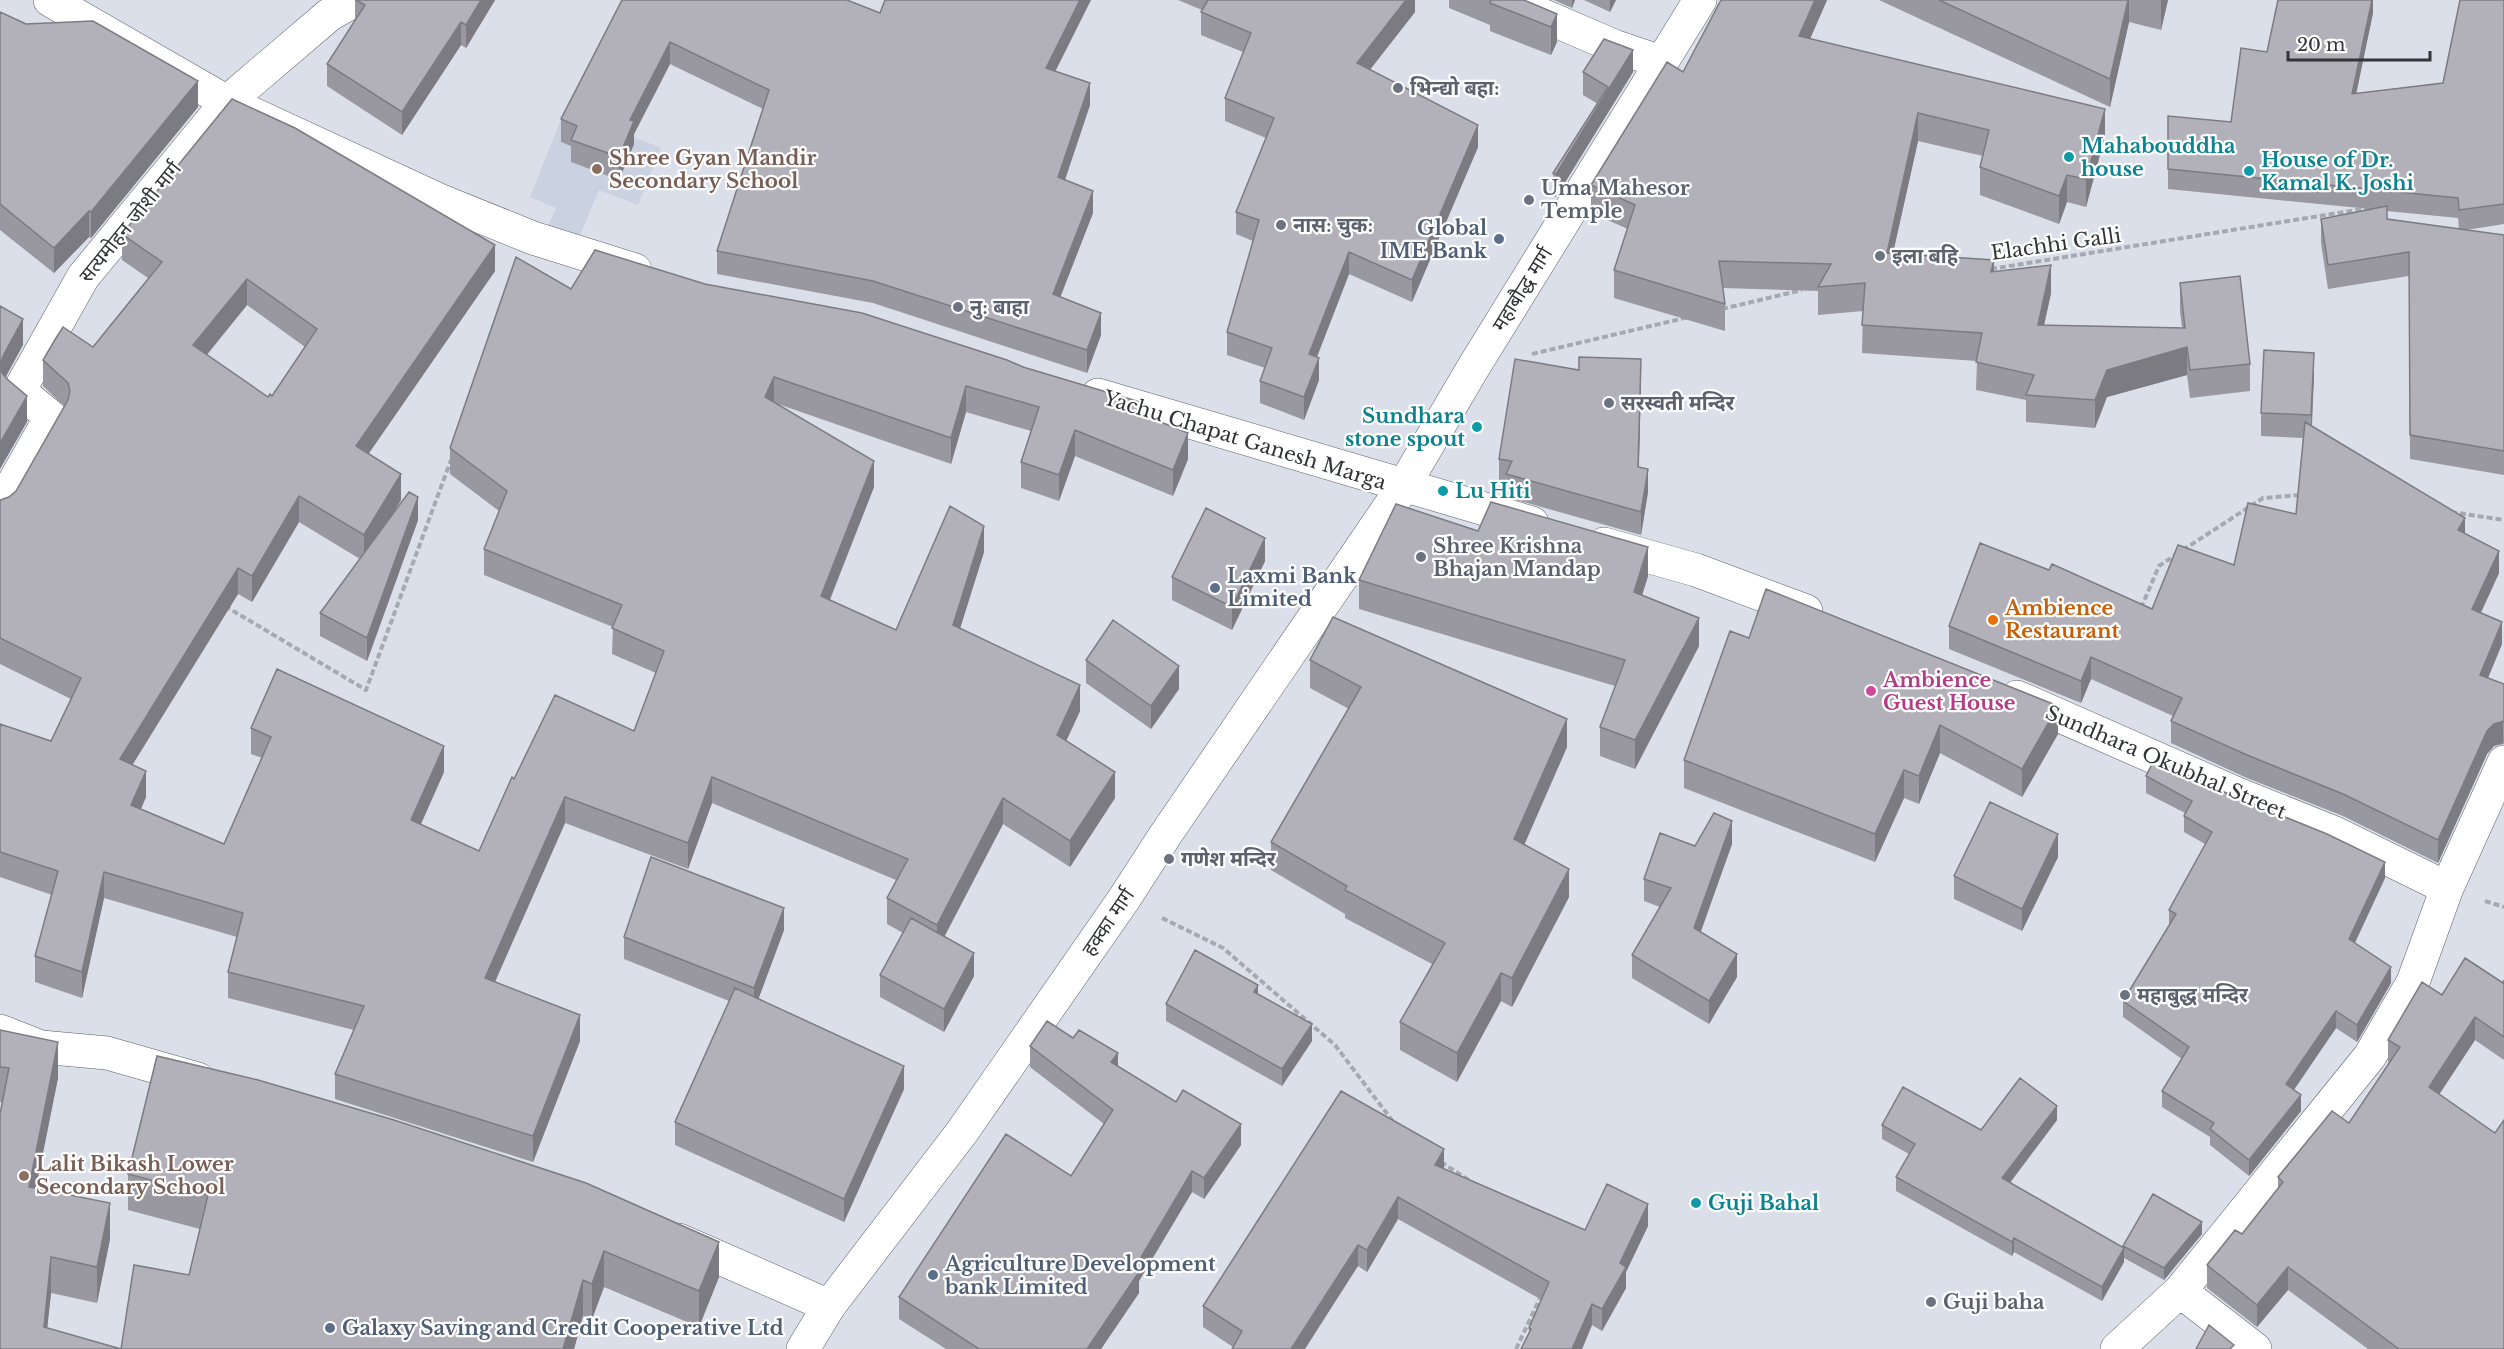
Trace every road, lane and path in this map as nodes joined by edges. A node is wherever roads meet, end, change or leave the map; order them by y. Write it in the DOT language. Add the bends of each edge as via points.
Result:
graph roads {
  1 [pos="50,0"];
  2 [pos="355,0"];
  3 [pos="1507,0"];
  4 [pos="1701,0"];
  5 [pos="1661,62"];
  6 [pos="227,102"];
  7 [pos="2374,207"];
  8 [pos="1986,270"];
  9 [pos="667,279"];
  10 [pos="1811,287"];
  11 [pos="1721,310"];
  12 [pos="1699,315"];
  13 [pos="1473,368"];
  14 [pos="1070,387"];
  15 [pos="454,450"];
  16 [pos="1403,487"];
  17 [pos="8,494"];
  18 [pos="2305,495"];
  19 [pos="2448,511"];
  20 [pos="2504,520"];
  21 [pos="222,604"];
  22 [pos="2141,609"];
  23 [pos="1835,622"];
  24 [pos="1985,684"];
  25 [pos="2504,762"];
  26 [pos="2448,888"];
  27 [pos="1124,899"];
  28 [pos="0,1031"];
  29 [pos="223,1086"];
  30 [pos="1398,1128"];
  31 [pos="1434,1158"];
  32 [pos="1473,1183"];
  33 [pos="657,1230"];
  34 [pos="1544,1288"];
  35 [pos="2180,1291"];
  36 [pos="829,1306"];
  37 [pos="803,1349"];
  38 [pos="1516,1349"];
  39 [pos="2117,1349"];
  40 [pos="2255,1349"];
  1 -- 6 [label="street"];
  2 -- 6 [label="street, सत्यमोहन जोशी मार्ग" via="329,15"];
  3 -- 5 [label="street"];
  4 -- 5 [label="street, महाबौद्ध मार्ग"];
  5 -- 13 [label="street, महाबौद्ध मार्ग"];
  6 -- 9 [label="street" via="439,200 533,238"];
  6 -- 17 [label="street, सत्यमोहन जोशी मार्ग" via="83,277 19,391 51,417"];
  7 -- 8 [label="path, Elachhi Galli"];
  10 -- 11 [label="path"];
  12 -- 13 [label="path"];
  13 -- 16 [label="street, महाबौद्ध मार्ग"];
  14 -- 16 [label="street, Yachu Chapat Ganesh Marga"];
  15 -- 21 [label="path" via="366,690"];
  16 -- 23 [label="street" via="1696,570"];
  16 -- 27 [label="street, हक्का मार्ग"];
  18 -- 22 [label="path" via="2263,498 2159,566"];
  19 -- 20 [label="path"];
  24 -- 26 [label="street, Sundhara Okubhal Street" via="2335,833"];
  25 -- 26 [label="street"];
  26 -- 35 [label="street" via="2413,982 2370,1056"];
  27 -- 30 [label="path" via="1223,948 1335,1045"];
  27 -- 36 [label="street, हक्का मार्ग" via="962,1132"];
  28 -- 29 [label="street" via="41,1047 107,1053"];
  31 -- 32 [label="path"];
  33 -- 36 [label="street"];
  34 -- 38 [label="path"];
  35 -- 39 [label="street"];
  35 -- 40 [label="street"];
  36 -- 37 [label="street, हक्का मार्ग"];
}
